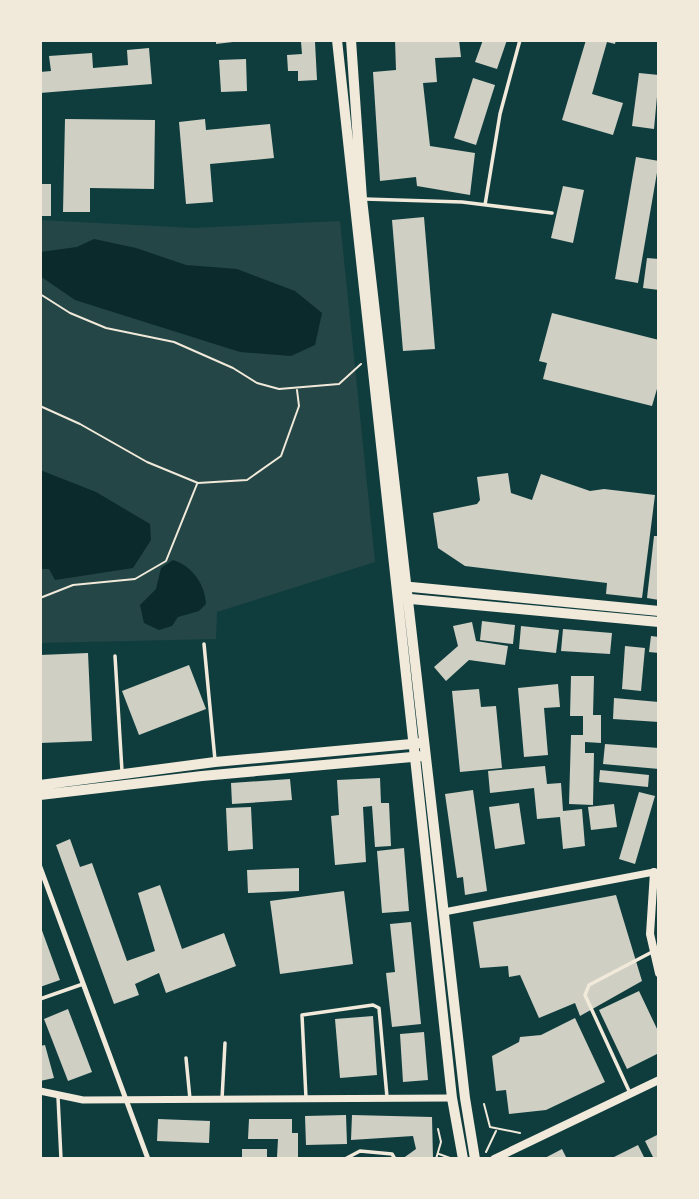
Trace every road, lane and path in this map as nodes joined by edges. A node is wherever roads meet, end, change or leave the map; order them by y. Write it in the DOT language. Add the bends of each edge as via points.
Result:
graph roads {
  1 [pos="337,40"];
  2 [pos="351,40"];
  3 [pos="520,40"];
  4 [pos="362,199"];
  5 [pos="485,205"];
  6 [pos="552,213"];
  7 [pos="40,294"];
  8 [pos="369,356"];
  9 [pos="297,389"];
  10 [pos="40,406"];
  11 [pos="198,483"];
  12 [pos="395,592"];
  13 [pos="407,592"];
  14 [pos="40,598"];
  15 [pos="659,611"];
  16 [pos="659,622"];
  17 [pos="204,643"];
  18 [pos="115,656"];
  19 [pos="426,743"];
  20 [pos="413,751"];
  21 [pos="427,755"];
  22 [pos="215,762"];
  23 [pos="122,774"];
  24 [pos="40,785"];
  25 [pos="40,795"];
  26 [pos="40,867"];
  27 [pos="654,872"];
  28 [pos="444,912"];
  29 [pos="652,952"];
  30 [pos="659,973"];
  31 [pos="83,984"];
  32 [pos="40,999"];
  33 [pos="225,1043"];
  34 [pos="186,1058"];
  35 [pos="659,1080"];
  36 [pos="40,1091"];
  37 [pos="630,1093"];
  38 [pos="58,1097"];
  39 [pos="387,1097"];
  40 [pos="306,1098"];
  41 [pos="452,1098"];
  42 [pos="190,1099"];
  43 [pos="222,1099"];
  44 [pos="126,1100"];
  45 [pos="484,1104"];
  46 [pos="438,1129"];
  47 [pos="496,1130"];
  48 [pos="520,1133"];
  49 [pos="438,1154"];
  50 [pos="61,1159"];
  51 [pos="148,1159"];
  52 [pos="345,1159"];
  53 [pos="395,1159"];
  54 [pos="436,1159"];
  55 [pos="454,1159"];
  56 [pos="463,1159"];
  57 [pos="475,1159"];
  58 [pos="482,1159"];
  59 [pos="494,1159"];
  1 -- 8 [label="main road"];
  2 -- 4 [label="main road"];
  3 -- 5 [label="lane" via="500,114"];
  4 -- 5 [label="lane"];
  4 -- 13 [label="main road"];
  5 -- 6 [label="lane"];
  7 -- 9 [label="path" via="106,328 174,342 257,383"];
  8 -- 9 [label="path" via="340,384"];
  8 -- 12 [label="main road"];
  9 -- 11 [label="path" via="299,406 281,456 247,480"];
  10 -- 11 [label="path"];
  11 -- 14 [label="path" via="166,561 135,579 73,585"];
  12 -- 13 [label="main road"];
  12 -- 20 [label="main road"];
  13 -- 15 [label="main road"];
  13 -- 16 [label="main road"];
  13 -- 19 [label="main road"];
  17 -- 22 [label="lane"];
  18 -- 23 [label="lane"];
  19 -- 20 [label="main road"];
  19 -- 21 [label="main road"];
  20 -- 21 [label="main road"];
  20 -- 22 [label="main road"];
  20 -- 25 [label="main road"];
  20 -- 41 [label="main road"];
  21 -- 28 [label="main road"];
  22 -- 23 [label="main road"];
  23 -- 24 [label="main road"];
  26 -- 31 [label="street"];
  27 -- 28 [label="street"];
  27 -- 29 [label="street"];
  28 -- 57 [label="main road"];
  29 -- 30 [label="street"];
  29 -- 37 [label="lane" via="589,985 585,995"];
  31 -- 32 [label="lane"];
  31 -- 44 [label="street"];
  33 -- 43 [label="lane"];
  34 -- 42 [label="lane"];
  35 -- 37 [label="street"];
  36 -- 38 [label="street"];
  37 -- 59 [label="street"];
  38 -- 44 [label="street"];
  38 -- 50 [label="lane"];
  39 -- 40 [label="street"];
  39 -- 40 [label="lane" via="379,1008 373,1005 302,1015"];
  39 -- 41 [label="street"];
  40 -- 43 [label="street"];
  41 -- 56 [label="main road"];
  42 -- 43 [label="street"];
  42 -- 44 [label="street"];
  44 -- 51 [label="street"];
  45 -- 47 [label="path" via="488,1124"];
  46 -- 49 [label="path" via="442,1142"];
  47 -- 48 [label="path"];
  47 -- 58 [label="path"];
  49 -- 54 [label="path"];
  49 -- 55 [label="path"];
  52 -- 53 [label="lane" via="360,1151 392,1154"];
}
